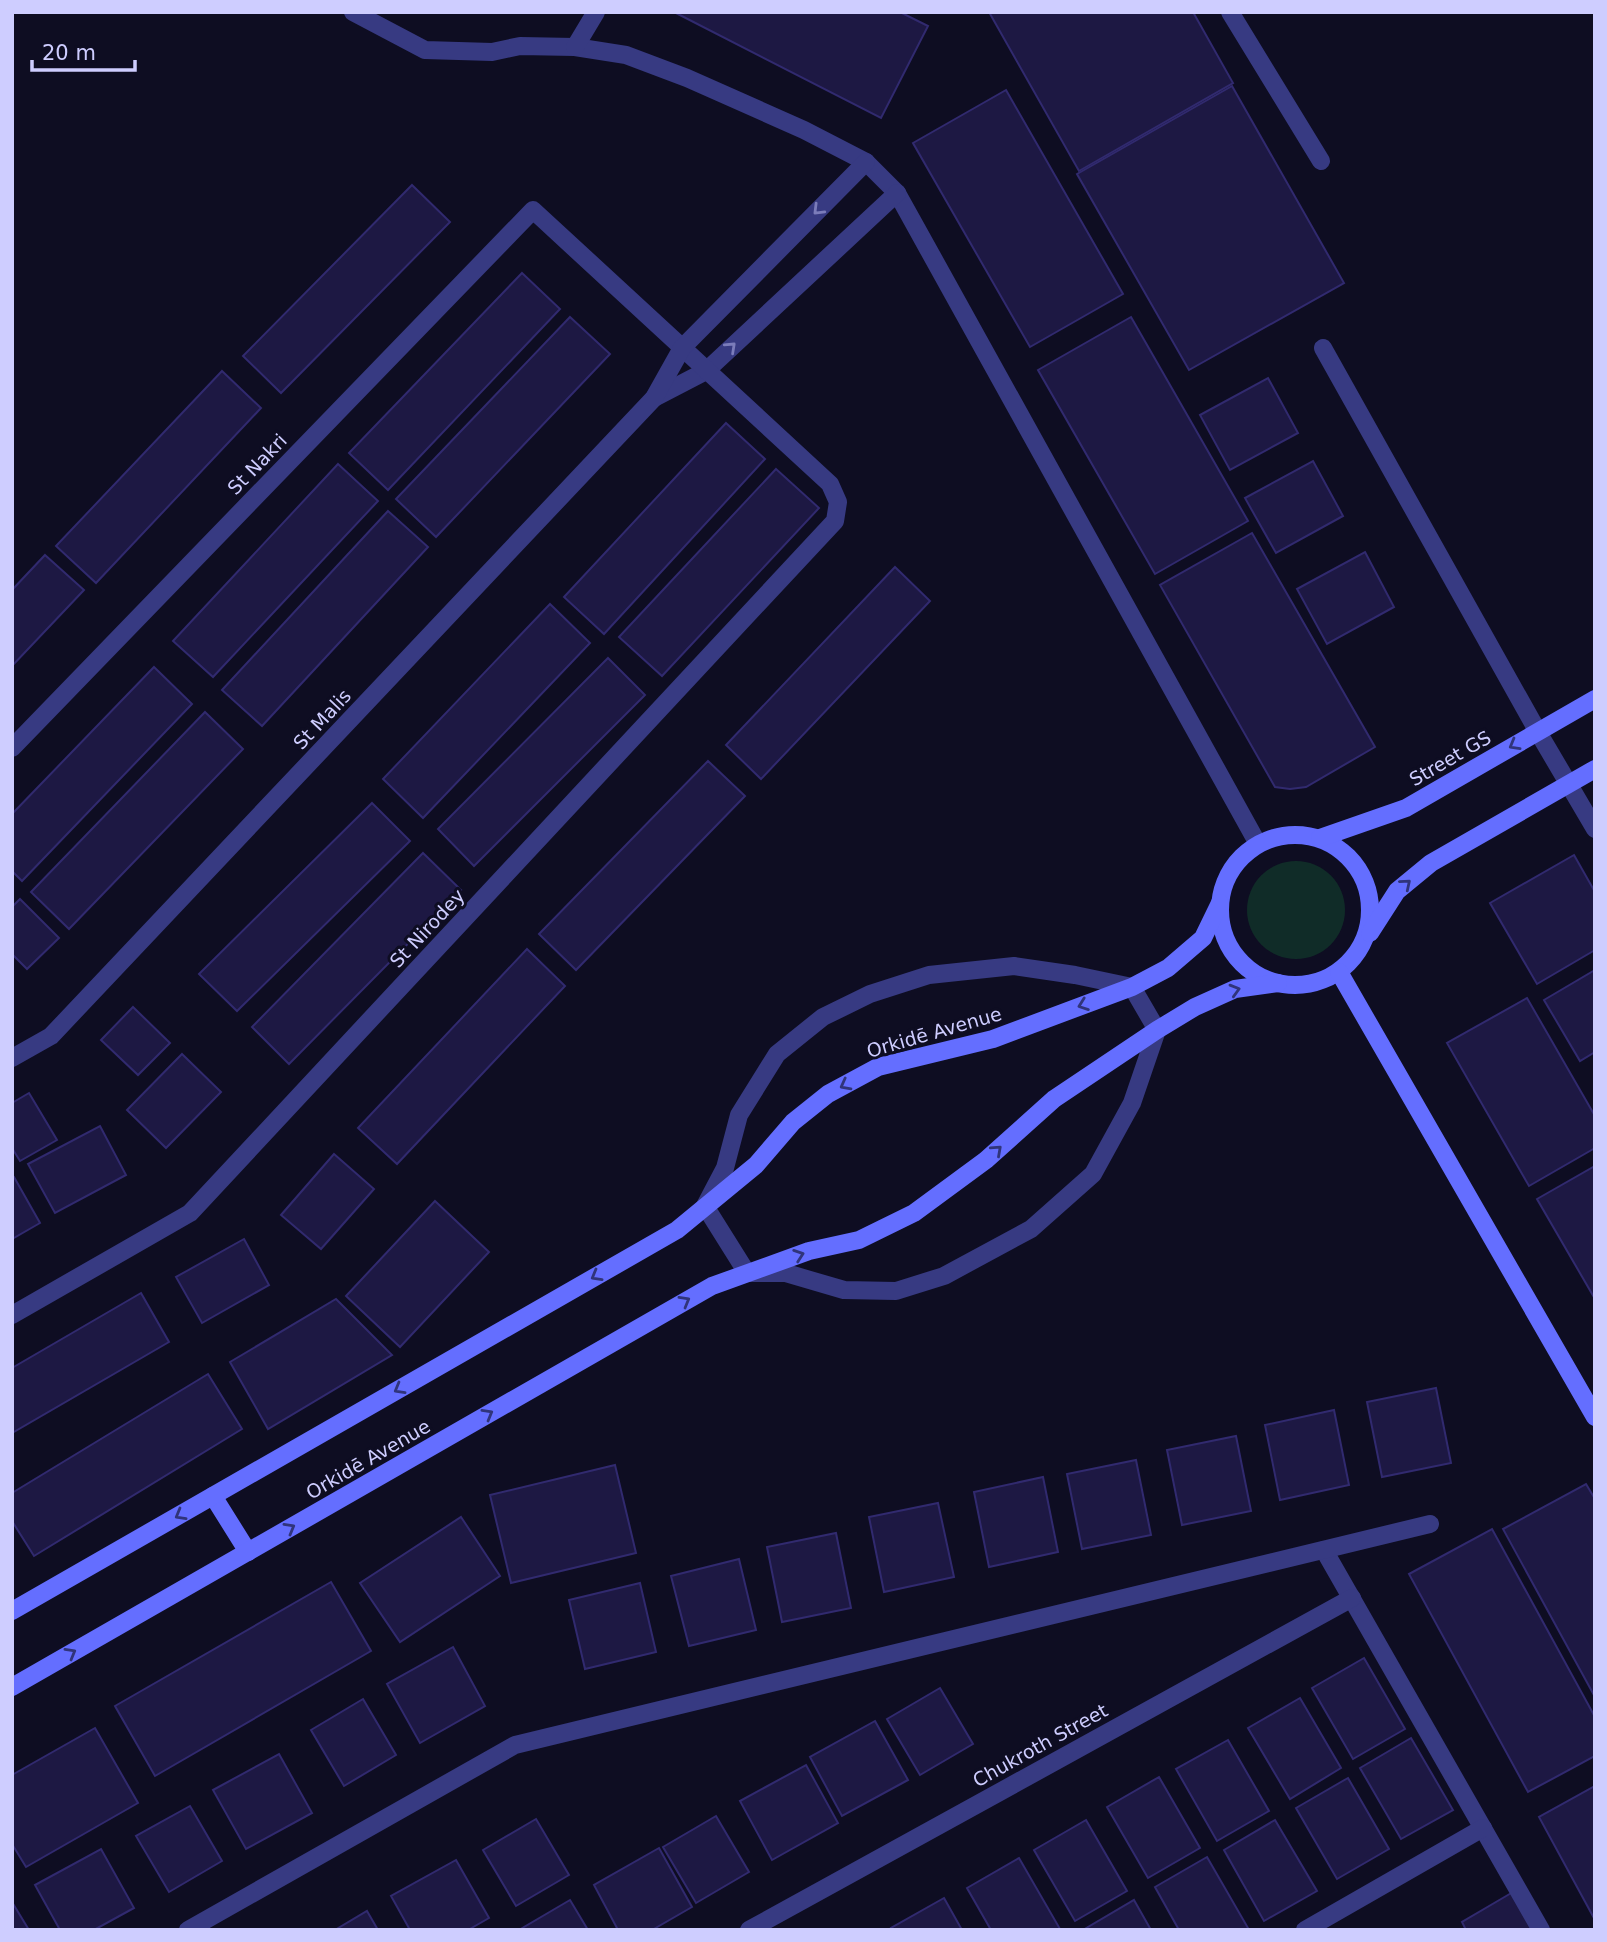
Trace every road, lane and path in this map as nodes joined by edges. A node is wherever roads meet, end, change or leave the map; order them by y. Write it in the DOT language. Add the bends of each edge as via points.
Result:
graph roads {
  1 [pos="354,12"];
  2 [pos="596,12"];
  3 [pos="1230,12"];
  4 [pos="575,47"];
  5 [pos="1321,161"];
  6 [pos="866,162"];
  7 [pos="897,193"];
  8 [pos="682,348"];
  9 [pos="1324,348"];
  10 [pos="705,371"];
  11 [pos="654,398"];
  12 [pos="1595,699"];
  13 [pos="1538,732"];
  14 [pos="12,748"];
  15 [pos="1595,769"];
  16 [pos="1569,784"];
  17 [pos="1595,829"];
  18 [pos="1320,838"];
  19 [pos="1258,844"];
  20 [pos="1220,903"];
  21 [pos="1366,939"];
  22 [pos="1339,972"];
  23 [pos="1278,983"];
  24 [pos="1132,987"];
  25 [pos="1157,1030"];
  26 [pos="12,1058"];
  27 [pos="705,1206"];
  28 [pos="747,1273"];
  29 [pos="12,1315"];
  30 [pos="1595,1418"];
  31 [pos="213,1496"];
  32 [pos="1430,1524"];
  33 [pos="1324,1550"];
  34 [pos="248,1552"];
  35 [pos="1352,1598"];
  36 [pos="12,1611"];
  37 [pos="12,1687"];
  38 [pos="1483,1828"];
  39 [pos="188,1930"];
  40 [pos="749,1930"];
  41 [pos="1305,1930"];
  42 [pos="1541,1930"];
  1 -- 4 [label="street" via="425,50"];
  2 -- 4 [label="street"];
  3 -- 5 [label="street"];
  4 -- 6 [label="street" via="626,55 687,78"];
  6 -- 7 [label="street"];
  6 -- 8 [label="street, one-way"];
  10 -- 7 [label="street, one-way"];
  7 -- 19 [label="street"];
  8 -- 10 [label="street"];
  8 -- 11 [label="street"];
  8 -- 14 [label="street, St Nakri" via="533,210"];
  9 -- 13 [label="street"];
  10 -- 11 [label="street"];
  10 -- 29 [label="street, St Nirodey" via="830,484 838,502 835,521 190,1213"];
  11 -- 26 [label="street, St Malis" via="51,1036"];
  12 -- 13 [label="street, Street GS"];
  13 -- 16 [label="street"];
  13 -- 18 [label="street, Street GS, one-way" via="1406,808"];
  15 -- 16 [label="street"];
  16 -- 17 [label="street"];
  21 -- 16 [label="street, one-way" via="1397,891 1431,863"];
  18 -- 19 [label="street" via="1289,835"];
  18 -- 21 [label="street" via="1351,858 1363,876 1370,896"];
  19 -- 20 [label="street" via="1232,869"];
  20 -- 23 [label="street" via="1221,925 1234,954 1257,975"];
  20 -- 24 [label="street, Orkidē Avenue" via="1203,938 1168,968"];
  21 -- 22 [label="street"];
  22 -- 23 [label="street" via="1299,985"];
  22 -- 30 [label="street"];
  25 -- 23 [label="street, Orkidē Avenue, one-way" via="1235,989"];
  24 -- 25 [label="street"];
  24 -- 27 [label="street, Orkidē Avenue, one-way" via="993,1038 878,1067 828,1094 793,1122 756,1165"];
  24 -- 27 [label="street, Orkidē Avenue" via="1014,966 929,975 870,993 823,1017 777,1054 739,1115 725,1168"];
  28 -- 25 [label="street, Orkidē Avenue, one-way" via="809,1251 859,1240 914,1213 986,1160 1054,1099"];
  25 -- 28 [label="street, Orkidē Avenue" via="1132,1103 1093,1174 1031,1229 944,1276 896,1291 844,1290 786,1273"];
  27 -- 28 [label="street"];
  27 -- 31 [label="street, Orkidē Avenue, one-way" via="677,1230"];
  34 -- 28 [label="street, Orkidē Avenue, one-way" via="700,1293"];
  31 -- 34 [label="street"];
  31 -- 36 [label="street, Orkidē Avenue, one-way"];
  32 -- 33 [label="street"];
  33 -- 35 [label="street"];
  33 -- 39 [label="street" via="515,1745"];
  37 -- 34 [label="street, Orkidē Avenue, one-way"];
  35 -- 38 [label="street"];
  35 -- 40 [label="street, Chukroth Street"];
  38 -- 41 [label="street"];
  38 -- 42 [label="street"];
}
